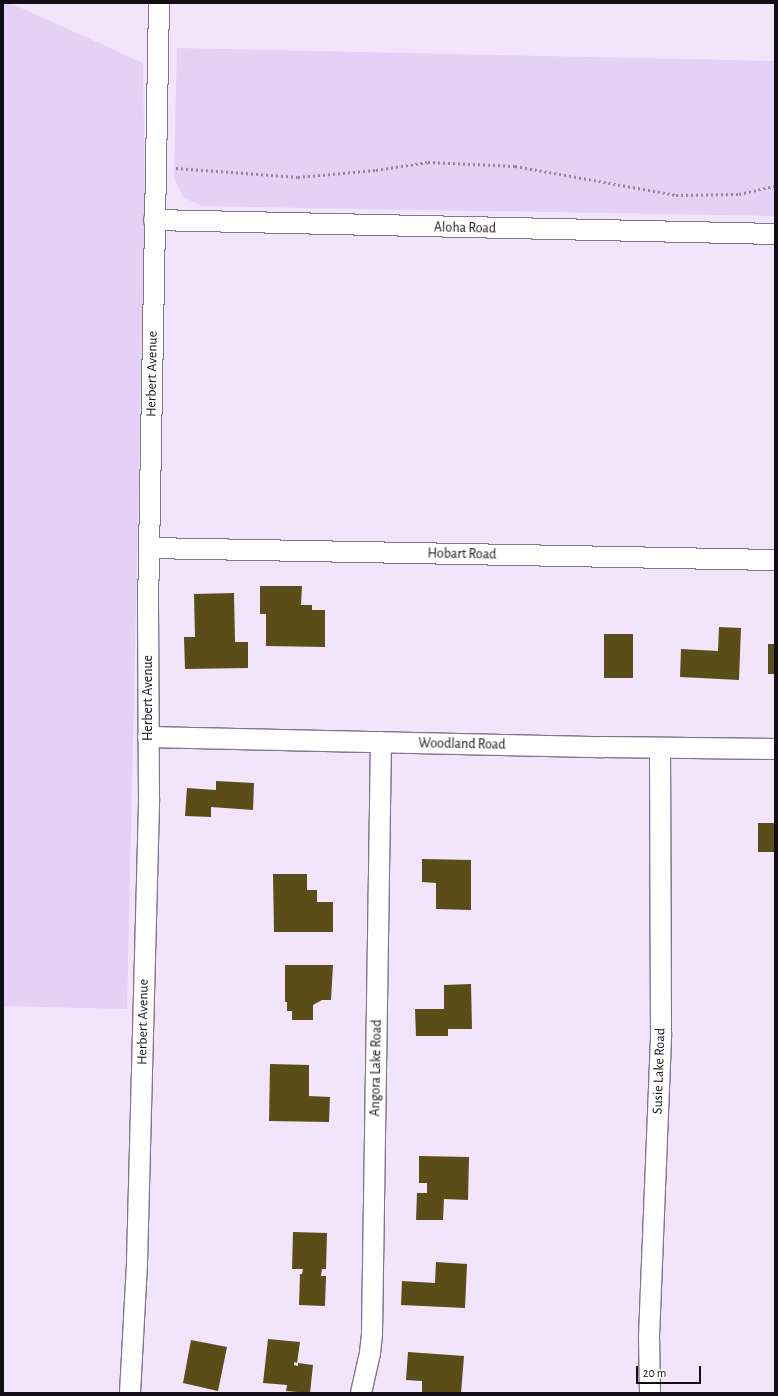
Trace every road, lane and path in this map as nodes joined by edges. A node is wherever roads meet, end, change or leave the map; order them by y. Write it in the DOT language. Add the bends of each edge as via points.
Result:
graph roads {
  1 [pos="158,3"];
  2 [pos="156,167"];
  3 [pos="775,186"];
  4 [pos="154,220"];
  5 [pos="775,234"];
  6 [pos="149,548"];
  7 [pos="775,560"];
  8 [pos="148,737"];
  9 [pos="381,742"];
  10 [pos="660,748"];
  11 [pos="775,749"];
  12 [pos="130,1393"];
  13 [pos="361,1393"];
  14 [pos="650,1393"];
  1 -- 2 [label="street, Herbert Avenue"];
  2 -- 3 [label="path" via="298,177 428,162 515,166 676,195 739,194"];
  2 -- 4 [label="street, Herbert Avenue"];
  4 -- 5 [label="street, Aloha Road"];
  4 -- 6 [label="street, Herbert Avenue"];
  6 -- 7 [label="street, Hobart Road"];
  6 -- 8 [label="street, Herbert Avenue"];
  8 -- 9 [label="street, Woodland Road"];
  8 -- 12 [label="street, Herbert Avenue" via="149,798 137,1262"];
  9 -- 10 [label="street, Woodland Road"];
  9 -- 13 [label="street, Angora Lake Road" via="372,1333"];
  10 -- 11 [label="street, Woodland Road"];
  10 -- 14 [label="street, Susie Lake Road" via="661,1033 649,1337"];
}
